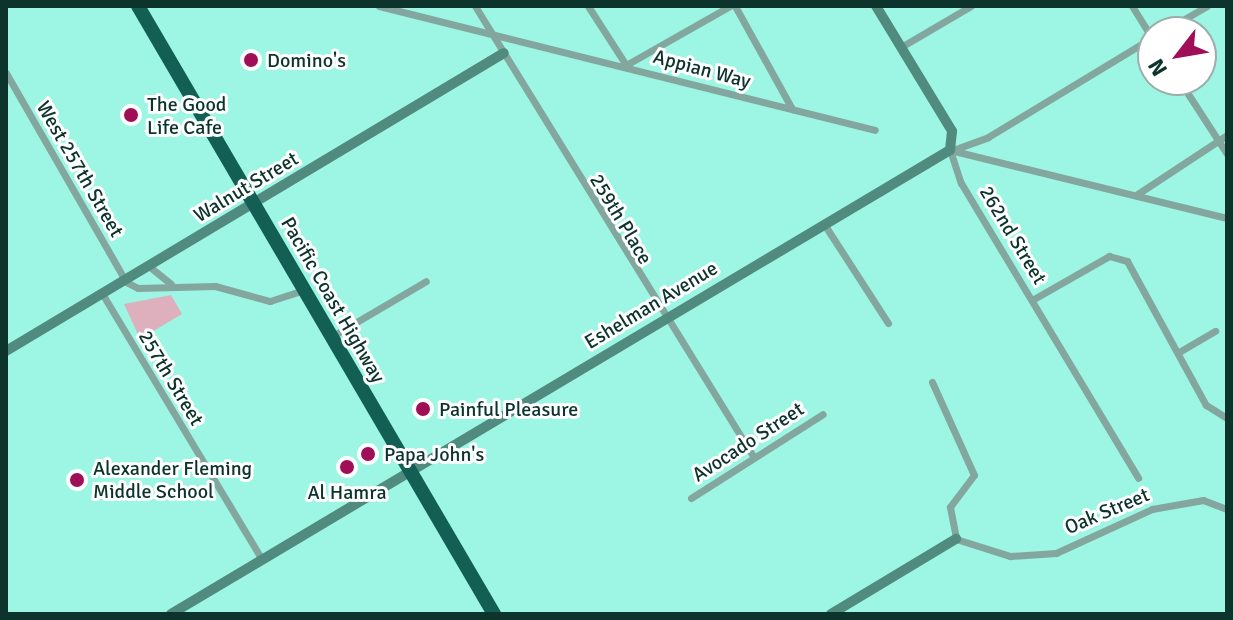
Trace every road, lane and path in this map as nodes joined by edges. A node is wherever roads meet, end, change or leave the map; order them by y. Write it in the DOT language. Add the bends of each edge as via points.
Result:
graph roads {
  1 [pos="138,6"];
  2 [pos="379,6"];
  3 [pos="475,6"];
  4 [pos="588,6"];
  5 [pos="732,6"];
  6 [pos="876,6"];
  7 [pos="971,6"];
  8 [pos="492,34"];
  9 [pos="521,44"];
  10 [pos="901,47"];
  11 [pos="1137,48"];
  12 [pos="504,53"];
  13 [pos="626,65"];
  14 [pos="6,73"];
  15 [pos="1190,96"];
  16 [pos="792,109"];
  17 [pos="875,130"];
  18 [pos="1227,135"];
  19 [pos="1219,140"];
  20 [pos="950,150"];
  21 [pos="1227,154"];
  22 [pos="1136,195"];
  23 [pos="253,202"];
  24 [pos="1227,218"];
  25 [pos="824,224"];
  26 [pos="150,267"];
  27 [pos="426,281"];
  28 [pos="126,282"];
  29 [pos="171,284"];
  30 [pos="304,290"];
  31 [pos="103,295"];
  32 [pos="1032,300"];
  33 [pos="665,317"];
  34 [pos="888,323"];
  35 [pos="1215,331"];
  36 [pos="331,337"];
  37 [pos="6,351"];
  38 [pos="1179,352"];
  39 [pos="932,382"];
  40 [pos="823,414"];
  41 [pos="1227,418"];
  42 [pos="753,456"];
  43 [pos="409,471"];
  44 [pos="1138,478"];
  45 [pos="691,498"];
  46 [pos="1227,509"];
  47 [pos="956,539"];
  48 [pos="262,560"];
  49 [pos="171,614"];
  50 [pos="494,614"];
  51 [pos="831,614"];
  1 -- 23 [label="highway, Pacific Coast Highway"];
  2 -- 8 [label="street, Appian Way"];
  3 -- 8 [label="street, 259th Place"];
  4 -- 13 [label="street"];
  5 -- 13 [label="street"];
  5 -- 16 [label="street"];
  6 -- 10 [label="street, 262nd Street"];
  7 -- 10 [label="street"];
  8 -- 9 [label="street, Appian Way"];
  8 -- 12 [label="street, 259th Place"];
  9 -- 12 [label="street"];
  9 -- 13 [label="street, Appian Way"];
  10 -- 20 [label="street, 262nd Street" via="952,131"];
  11 -- 20 [label="street, Eshelman Avenue" via="988,137"];
  12 -- 23 [label="street, Walnut Street"];
  12 -- 33 [label="street, 259th Place"];
  13 -- 16 [label="street, Appian Way"];
  14 -- 28 [label="street, West 257th Street"];
  15 -- 19 [label="street"];
  16 -- 17 [label="street, Appian Way"];
  18 -- 19 [label="street"];
  19 -- 21 [label="street"];
  19 -- 22 [label="street"];
  20 -- 22 [label="street"];
  20 -- 25 [label="street, Eshelman Avenue"];
  20 -- 32 [label="street, 262nd Street" via="961,183"];
  22 -- 24 [label="street"];
  23 -- 26 [label="street, Walnut Street"];
  23 -- 30 [label="highway, Pacific Coast Highway"];
  25 -- 33 [label="street, Eshelman Avenue"];
  25 -- 34 [label="street"];
  26 -- 28 [label="street, Walnut Street"];
  26 -- 29 [label="street"];
  27 -- 36 [label="street"];
  28 -- 29 [label="street" via="138,288"];
  28 -- 31 [label="street, Walnut Street"];
  29 -- 30 [label="street" via="215,286 270,301"];
  30 -- 36 [label="highway, Pacific Coast Highway"];
  31 -- 37 [label="street, Walnut Street"];
  31 -- 48 [label="street, 257th Street"];
  32 -- 38 [label="street" via="1109,256 1127,261"];
  32 -- 44 [label="street, 262nd Street"];
  33 -- 42 [label="street, 259th Place"];
  33 -- 43 [label="street, Eshelman Avenue"];
  35 -- 38 [label="street"];
  36 -- 43 [label="highway, Pacific Coast Highway"];
  38 -- 41 [label="street" via="1206,405"];
  39 -- 47 [label="street" via="974,475 950,507"];
  40 -- 42 [label="street, Avocado Street"];
  42 -- 45 [label="street, Avocado Street"];
  43 -- 48 [label="street, Eshelman Avenue"];
  43 -- 50 [label="highway, Pacific Coast Highway"];
  46 -- 47 [label="street, Oak Street" via="1203,500 1152,509 1056,553 1010,556"];
  47 -- 51 [label="street"];
  48 -- 49 [label="street, Eshelman Avenue"];
}
